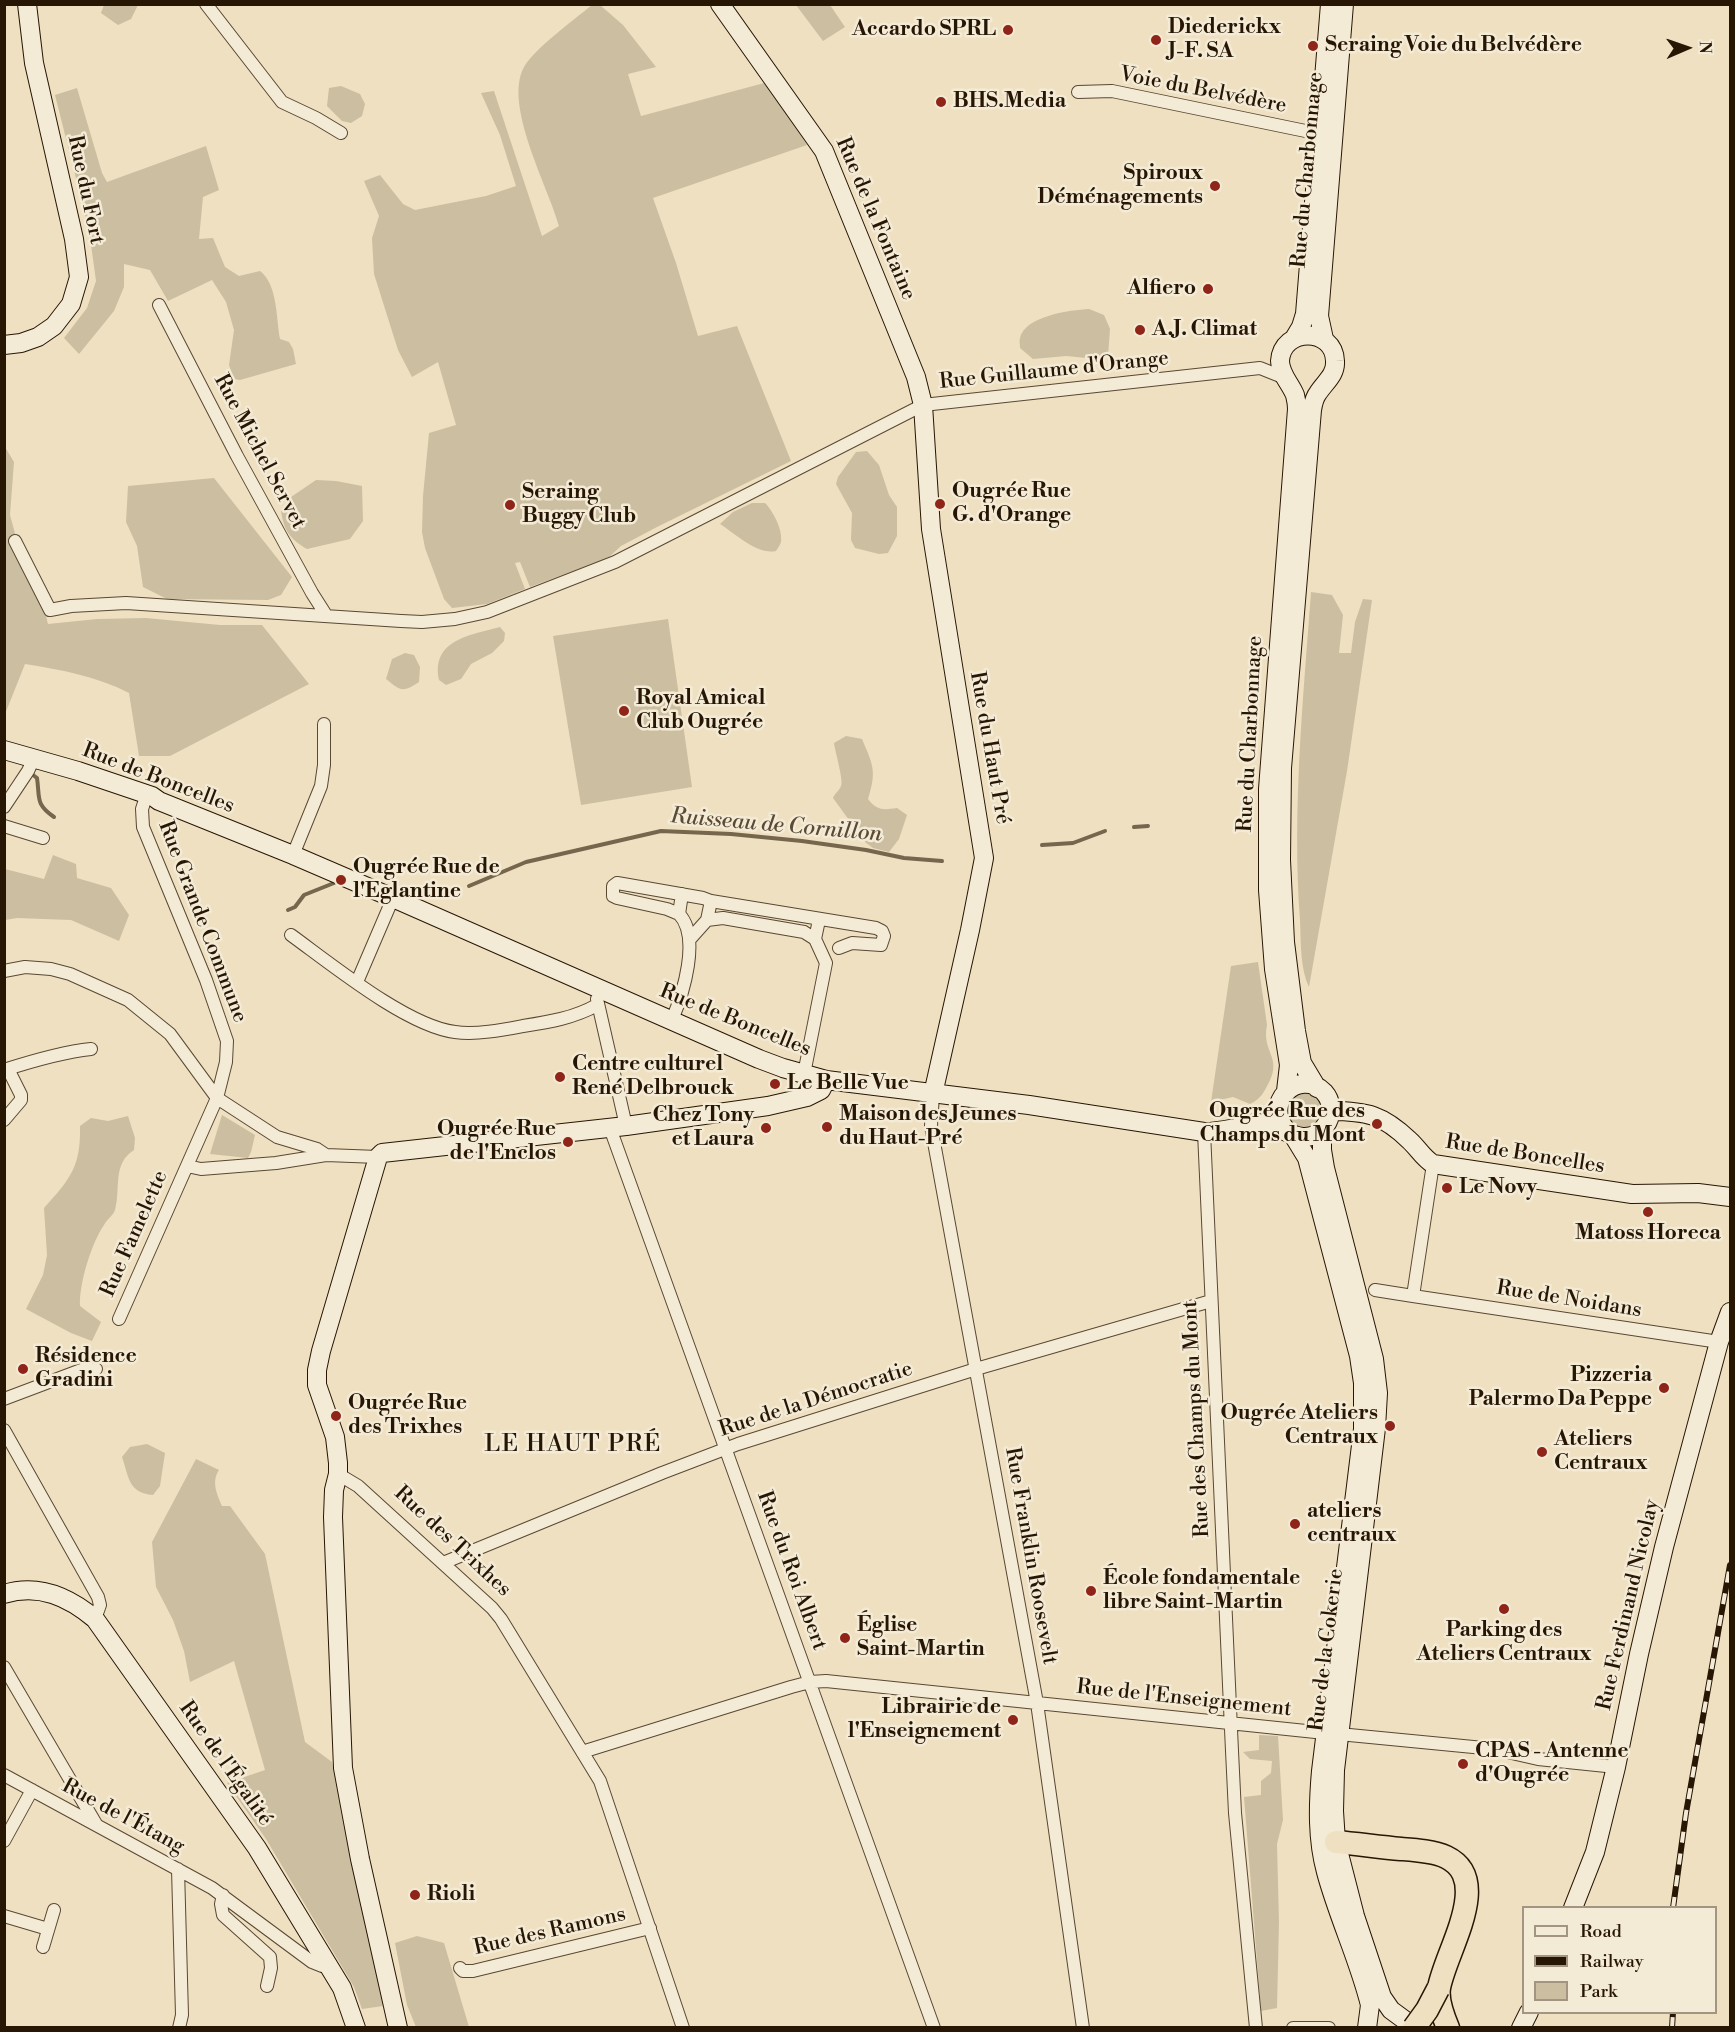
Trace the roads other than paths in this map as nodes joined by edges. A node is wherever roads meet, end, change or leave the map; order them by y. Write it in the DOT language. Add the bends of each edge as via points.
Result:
graph roads {
  1 [pos="27,4"];
  2 [pos="206,4"];
  3 [pos="720,4"];
  4 [pos="1330,4"];
  5 [pos="1344,4"];
  6 [pos="1078,92"];
  7 [pos="341,133"];
  8 [pos="1320,134"];
  9 [pos="159,305"];
  10 [pos="1295,337"];
  11 [pos="1324,339"];
  12 [pos="4,345"];
  13 [pos="1281,353"];
  14 [pos="1260,368"];
  15 [pos="1286,379"];
  16 [pos="1325,384"];
  17 [pos="923,405"];
  18 [pos="15,541"];
  19 [pos="327,615"];
  20 [pos="324,724"];
  21 [pos="4,750"];
  22 [pos="34,758"];
  23 [pos="147,795"];
  24 [pos="4,807"];
  25 [pos="4,825"];
  26 [pos="43,838"];
  27 [pos="293,855"];
  28 [pos="682,894"];
  29 [pos="393,898"];
  30 [pos="711,901"];
  31 [pos="679,914"];
  32 [pos="707,920"];
  33 [pos="819,920"];
  34 [pos="846,923"];
  35 [pos="291,935"];
  36 [pos="690,939"];
  37 [pos="815,939"];
  38 [pos="839,948"];
  39 [pos="826,963"];
  40 [pos="4,971"];
  41 [pos="357,982"];
  42 [pos="595,986"];
  43 [pos="597,1005"];
  44 [pos="672,1020"];
  45 [pos="92,1049"];
  46 [pos="6,1069"];
  47 [pos="804,1074"];
  48 [pos="826,1080"];
  49 [pos="1317,1088"];
  50 [pos="933,1094"];
  51 [pos="1283,1097"];
  52 [pos="217,1098"];
  53 [pos="1331,1111"];
  54 [pos="4,1120"];
  55 [pos="1258,1123"];
  56 [pos="618,1127"];
  57 [pos="1322,1131"];
  58 [pos="1204,1132"];
  59 [pos="1291,1133"];
  60 [pos="326,1155"];
  61 [pos="380,1155"];
  62 [pos="1432,1164"];
  63 [pos="188,1166"];
  64 [pos="1731,1197"];
  65 [pos="1375,1290"];
  66 [pos="1413,1296"];
  67 [pos="1211,1301"];
  68 [pos="1731,1312"];
  69 [pos="119,1319"];
  70 [pos="1719,1342"];
  71 [pos="96,1369"];
  72 [pos="976,1370"];
  73 [pos="4,1399"];
  74 [pos="4,1430"];
  75 [pos="726,1448"];
  76 [pos="338,1474"];
  77 [pos="443,1563"];
  78 [pos="4,1594"];
  79 [pos="95,1619"];
  80 [pos="4,1667"];
  81 [pos="810,1682"];
  82 [pos="1037,1703"];
  83 [pos="1231,1723"];
  84 [pos="1332,1733"];
  85 [pos="582,1752"];
  86 [pos="1616,1767"];
  87 [pos="4,1775"];
  88 [pos="32,1790"];
  89 [pos="96,1825"];
  90 [pos="4,1840"];
  91 [pos="1336,1842"];
  92 [pos="178,1869"];
  93 [pos="223,1895"];
  94 [pos="1574,1906"];
  95 [pos="54,1910"];
  96 [pos="4,1916"];
  97 [pos="48,1929"];
  98 [pos="650,1929"];
  99 [pos="43,1947"];
  100 [pos="327,1964"];
  101 [pos="460,1968"];
  102 [pos="267,1986"];
  103 [pos="1438,1989"];
  104 [pos="1528,2014"];
  105 [pos="1412,2026"];
  106 [pos="179,2028"];
  107 [pos="356,2028"];
  108 [pos="398,2028"];
  109 [pos="683,2028"];
  110 [pos="934,2028"];
  111 [pos="1083,2028"];
  112 [pos="1256,2028"];
  113 [pos="1293,2028"];
  114 [pos="1329,2028"];
  115 [pos="1369,2028"];
  116 [pos="1448,2028"];
  117 [pos="1521,2028"];
  1 -- 12 [label="main road, Rue du Fort" via="34,63 79,277 71,304 54,327 38,337"];
  2 -- 7 [label="street" via="282,102"];
  3 -- 17 [label="main road, Rue de la Fontaine" via="825,151 916,376"];
  4 -- 8 [label="main road, Rue du Charbonnage"];
  5 -- 11 [label="main road, Rue du Charbonnage" via="1319,315"];
  6 -- 8 [label="street, Voie du Belvédère" via="1112,91"];
  8 -- 10 [label="main road, Rue du Charbonnage" via="1305,314"];
  9 -- 19 [label="street, Rue Michel Servet" via="237,456"];
  10 -- 11 [label="main road" via="1310,334"];
  10 -- 13 [label="main road, Rue du Charbonnage"];
  11 -- 16 [label="main road, Rue du Charbonnage" via="1336,361"];
  13 -- 14 [label="street, Rue Guillaume d'Orange"];
  13 -- 15 [label="main road, Rue du Charbonnage" via="1280,366"];
  14 -- 15 [label="street, Rue Guillaume d'Orange"];
  14 -- 17 [label="street, Rue Guillaume d'Orange"];
  15 -- 16 [label="main road" via="1308,390"];
  15 -- 51 [label="main road, Rue du Charbonnage" via="1298,409 1270,741 1267,839 1274,969 1289,1065"];
  16 -- 49 [label="main road, Rue du Charbonnage" via="1312,411 1281,812 1282,905 1293,1010 1302,1063"];
  17 -- 19 [label="street" via="634,553 503,607 455,619 422,622"];
  17 -- 50 [label="main road, Rue du Haut Pré" via="931,529 984,858"];
  18 -- 19 [label="street" via="50,610 126,603"];
  20 -- 27 [label="street" via="321,786"];
  21 -- 22 [label="main road, Rue de Boncelles"];
  22 -- 23 [label="main road, Rue de Boncelles"];
  22 -- 24 [label="street"];
  23 -- 27 [label="main road, Rue de Boncelles"];
  23 -- 52 [label="street, Rue Grande Commune" via="142,809 143,827 227,1041"];
  25 -- 26 [label="street"];
  27 -- 29 [label="main road, Rue de Boncelles"];
  28 -- 30 [label="street"];
  28 -- 31 [label="street"];
  28 -- 31 [label="street" via="617,883 612,891 617,898"];
  29 -- 41 [label="street"];
  29 -- 42 [label="main road, Rue de Boncelles"];
  30 -- 32 [label="street"];
  30 -- 33 [label="street"];
  31 -- 36 [label="street"];
  32 -- 36 [label="street"];
  32 -- 37 [label="street" via="723,918 804,932"];
  33 -- 34 [label="street"];
  33 -- 37 [label="street"];
  34 -- 38 [label="street"];
  34 -- 38 [label="street" via="876,928 882,931 883,941 878,945 852,943"];
  35 -- 41 [label="street"];
  36 -- 44 [label="street" via="682,993"];
  37 -- 39 [label="street"];
  38 -- 39 [label="street"];
  39 -- 47 [label="street"];
  40 -- 52 [label="street" via="25,966 51,969 128,1000 170,1034"];
  41 -- 43 [label="street" via="423,1023 456,1032 555,1021"];
  42 -- 43 [label="street, Rue du Roi Albert"];
  42 -- 44 [label="main road, Rue de Boncelles"];
  43 -- 56 [label="street, Rue du Roi Albert"];
  44 -- 47 [label="main road, Rue de Boncelles" via="759,1059"];
  45 -- 46 [label="street"];
  46 -- 54 [label="street" via="21,1100"];
  47 -- 48 [label="main road, Rue de Boncelles"];
  48 -- 50 [label="main road, Rue de Boncelles"];
  48 -- 56 [label="main road" via="815,1093 785,1103"];
  49 -- 51 [label="main road" via="1302,1084"];
  49 -- 53 [label="main road" via="1328,1098"];
  50 -- 58 [label="main road, Rue de Boncelles"];
  50 -- 72 [label="street, Rue Franklin Roosevelt" via="931,1126"];
  51 -- 55 [label="main road"];
  51 -- 59 [label="main road" via="1279,1117"];
  52 -- 60 [label="street" via="277,1137"];
  52 -- 63 [label="street, Rue Grande Commune"];
  53 -- 57 [label="main road"];
  53 -- 62 [label="main road, Rue de Boncelles" via="1370,1114 1385,1120"];
  55 -- 58 [label="main road, Rue de Boncelles"];
  55 -- 59 [label="main road, Rue de Boncelles"];
  56 -- 61 [label="main road"];
  56 -- 75 [label="street, Rue du Roi Albert"];
  57 -- 59 [label="main road, Rue de Boncelles" via="1299,1137"];
  57 -- 84 [label="main road, Rue de la Cokerie" via="1325,1168 1370,1342 1378,1392"];
  58 -- 67 [label="street, Rue des Champs du Mont"];
  59 -- 84 [label="main road, Rue de la Cokerie" via="1301,1145 1314,1181 1364,1383 1363,1429"];
  60 -- 61 [label="street"];
  60 -- 63 [label="street" via="201,1169"];
  61 -- 76 [label="main road" via="317,1370 317,1385 335,1437"];
  62 -- 64 [label="main road, Rue de Boncelles" via="1632,1194"];
  62 -- 66 [label="street"];
  63 -- 69 [label="street, Rue Famelette"];
  65 -- 66 [label="street, Rue de Noidans"];
  66 -- 70 [label="street, Rue de Noidans"];
  67 -- 72 [label="street, Rue de la Démocratie"];
  67 -- 83 [label="street, Rue des Champs du Mont"];
  68 -- 70 [label="main road, Rue Ferdinand Nicolay"];
  70 -- 86 [label="main road, Rue Ferdinand Nicolay" via="1664,1547"];
  71 -- 73 [label="street" via="81,1370"];
  72 -- 75 [label="street, Rue de la Démocratie"];
  72 -- 82 [label="street, Rue Franklin Roosevelt"];
  74 -- 79 [label="street" via="98,1597 100,1605"];
  75 -- 77 [label="street, Rue de la Démocratie"];
  75 -- 81 [label="street, Rue du Roi Albert"];
  76 -- 77 [label="street, Rue des Trixhes" via="358,1486"];
  76 -- 108 [label="main road" via="333,1516 344,1768"];
  77 -- 85 [label="street, Rue des Trixhes" via="501,1619"];
  78 -- 79 [label="main road, Rue de l'Égalité" via="25,1590 47,1592 70,1601"];
  79 -- 100 [label="main road, Rue de l'Égalité" via="257,1848"];
  80 -- 89 [label="street"];
  81 -- 82 [label="street, Rue de l'Enseignement"];
  81 -- 85 [label="street, Rue de l'Enseignement"];
  81 -- 110 [label="street, Rue du Roi Albert"];
  82 -- 83 [label="street, Rue de l'Enseignement"];
  82 -- 111 [label="street, Rue Franklin Roosevelt"];
  83 -- 84 [label="street, Rue de l'Enseignement"];
  83 -- 112 [label="street, Rue des Champs du Mont"];
  84 -- 86 [label="street, Rue de l'Enseignement" via="1494,1749 1538,1759"];
  84 -- 91 [label="main road, Rue de la Cokerie"];
  84 -- 115 [label="main road, Rue de la Cokerie" via="1318,1809 1322,1851 1367,1994"];
  85 -- 98 [label="street, Rue des Trixhes" via="600,1781"];
  86 -- 94 [label="main road, Rue Ferdinand Nicolay" via="1595,1852"];
  87 -- 88 [label="street, Rue de l'Étang"];
  88 -- 89 [label="street, Rue de l'Étang"];
  88 -- 90 [label="street"];
  89 -- 92 [label="street, Rue de l'Étang"];
  91 -- 103 [label="highway" via="1430,1852 1457,1865 1468,1893"];
  91 -- 105 [label="main road, Rue de la Cokerie" via="1381,1994 1391,2010"];
  92 -- 93 [label="street, Rue de l'Étang"];
  92 -- 106 [label="street" via="182,2007"];
  93 -- 100 [label="street, Rue de l'Étang" via="312,1962"];
  93 -- 102 [label="street" via="223,1915 270,1957"];
  95 -- 97 [label="street"];
  96 -- 97 [label="street"];
  97 -- 99 [label="street"];
  98 -- 101 [label="street, Rue des Ramons" via="473,1971"];
  98 -- 109 [label="street, Rue des Trixhes"];
  100 -- 107 [label="main road, Rue de l'Égalité" via="346,1996"];
  103 -- 105 [label="highway, bridge" via="1427,2010"];
  103 -- 116 [label="highway"];
  104 -- 117 [label="main road"];
  105 -- 115 [label="main road" via="1384,2022"];
  113 -- 114 [label="street"];
}
